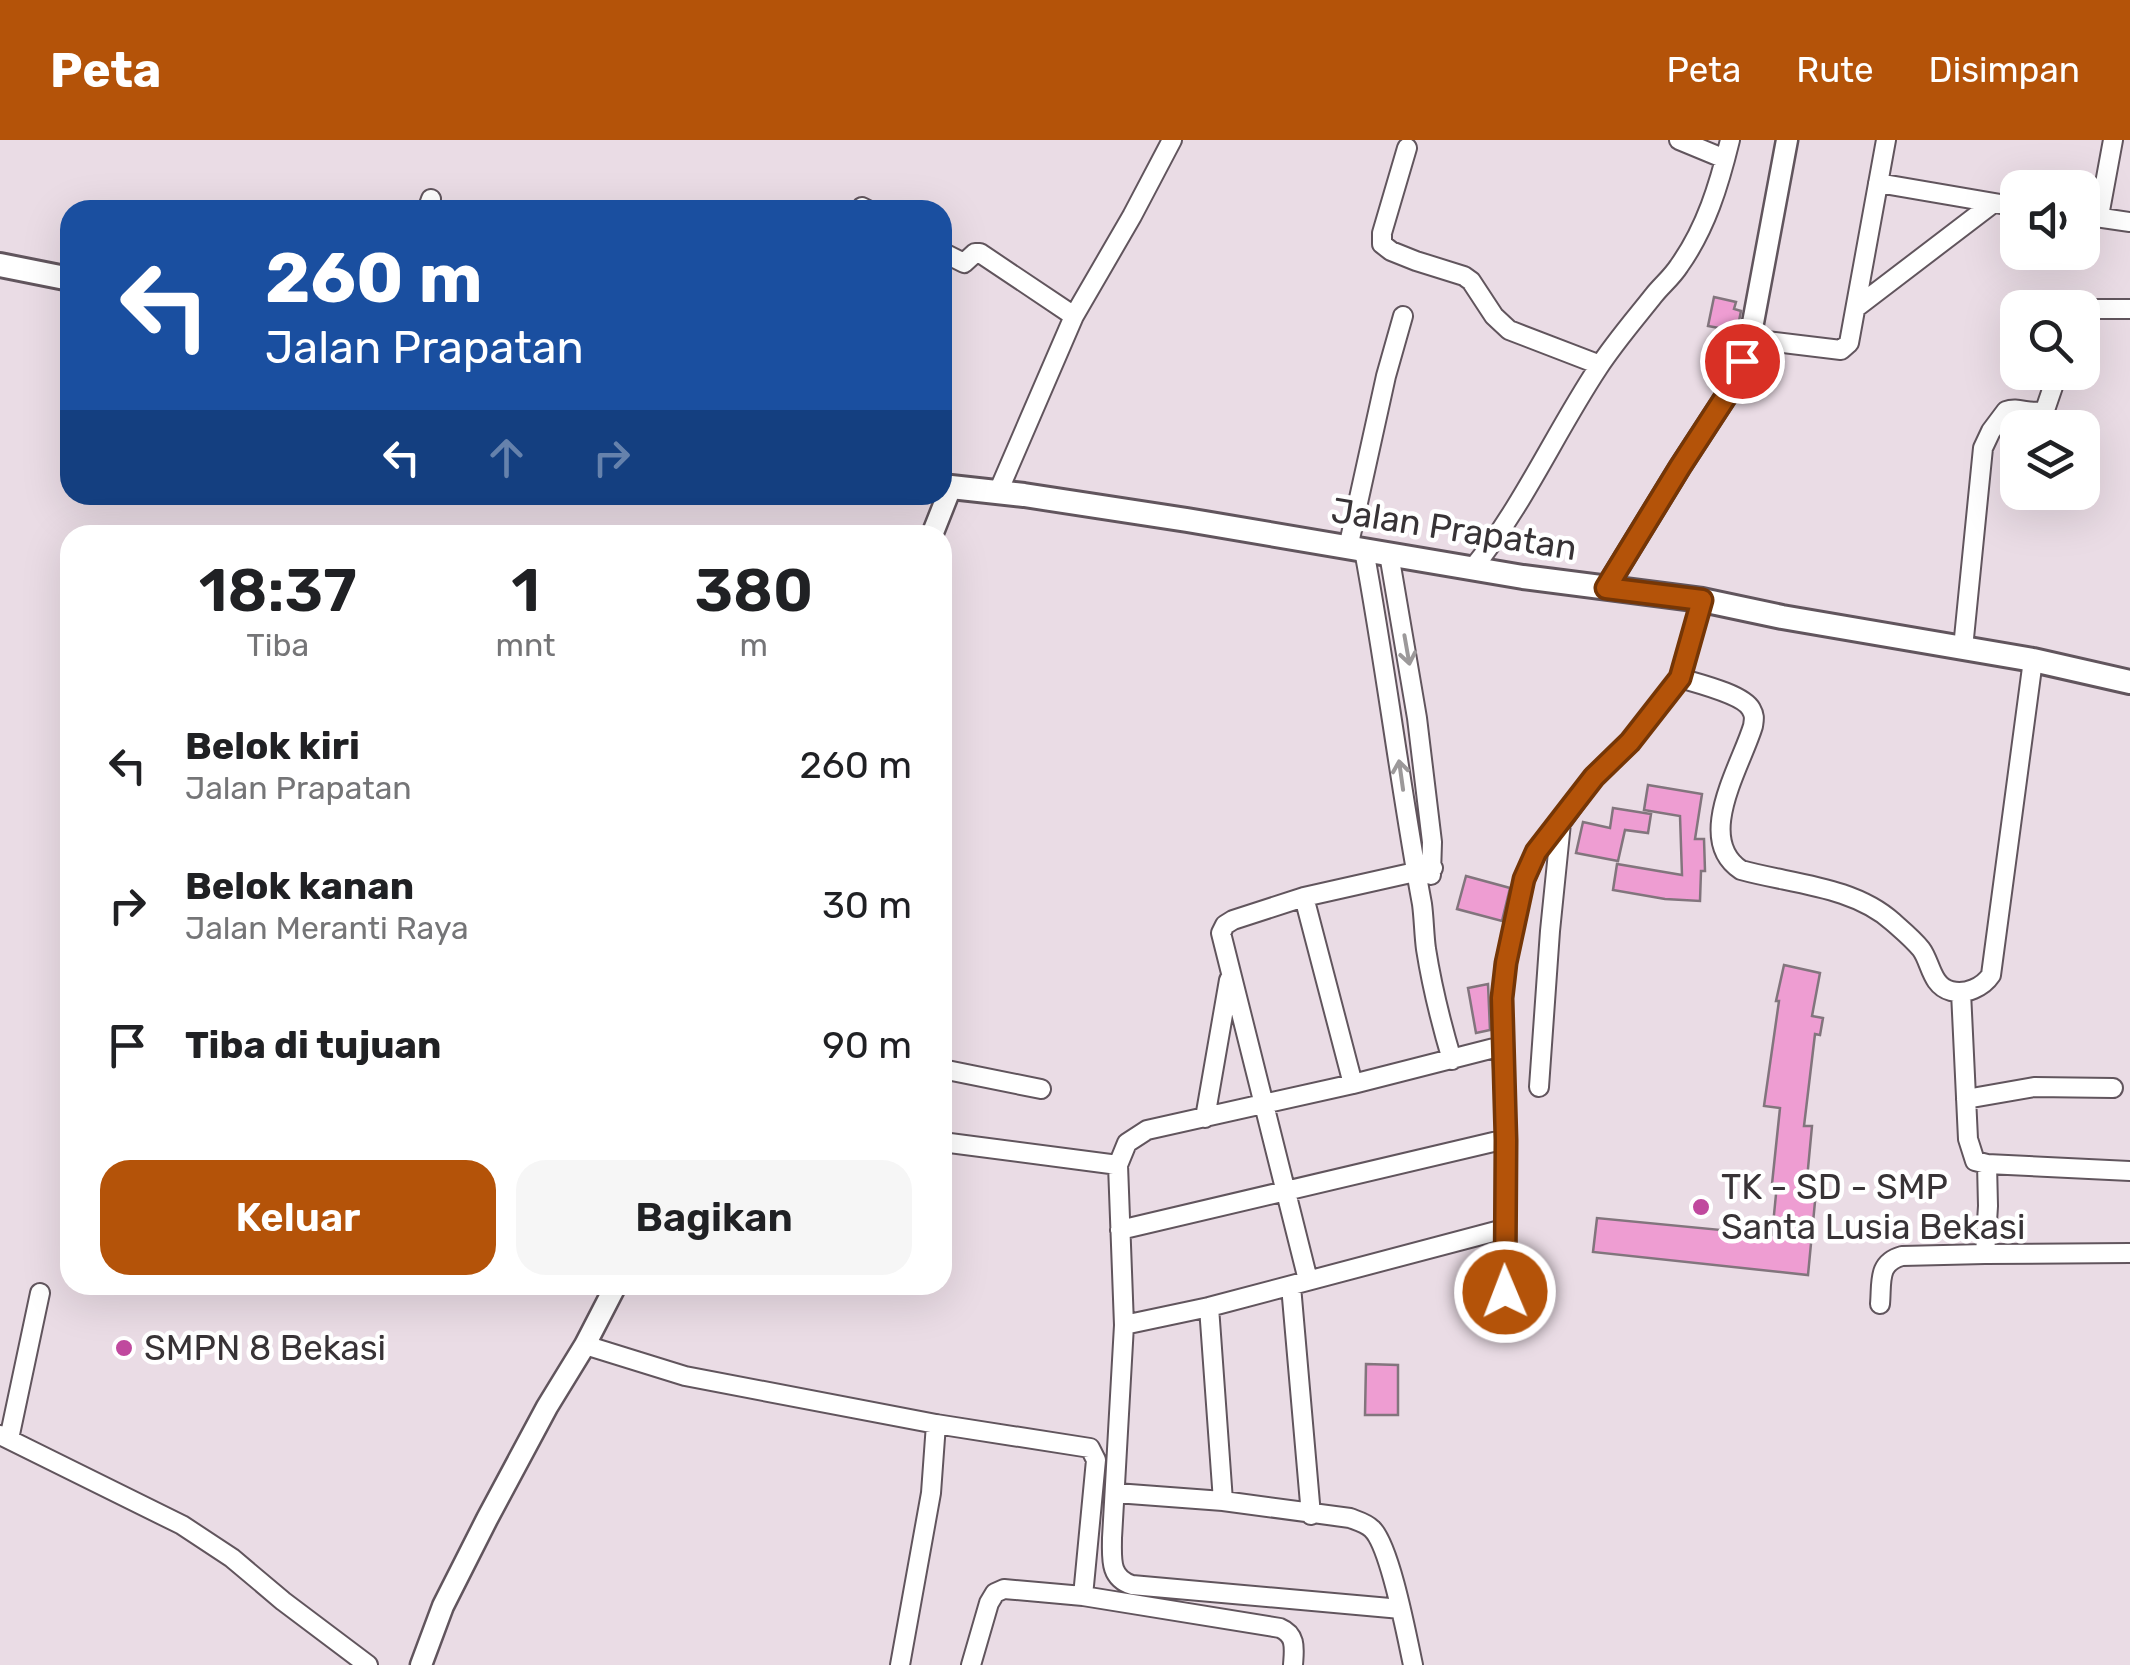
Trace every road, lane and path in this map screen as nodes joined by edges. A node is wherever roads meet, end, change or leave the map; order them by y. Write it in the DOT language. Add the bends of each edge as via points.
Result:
graph roads {
  1 [pos="1172,140"];
  2 [pos="1679,140"];
  3 [pos="1730,140"];
  4 [pos="1787,140"];
  5 [pos="1886,140"];
  6 [pos="2113,140"];
  7 [pos="1407,148"];
  8 [pos="1725,159"];
  9 [pos="1878,183"];
  10 [pos="2100,183"];
  11 [pos="1992,204"];
  12 [pos="2000,205"];
  13 [pos="2100,218"];
  14 [pos="2130,222"];
  15 [pos="952,257"];
  16 [pos="0,264"];
  17 [pos="60,277"];
  18 [pos="1857,307"];
  19 [pos="2100,308"];
  20 [pos="2130,309"];
  21 [pos="1074,316"];
  22 [pos="1403,316"];
  23 [pos="1750,338"];
  24 [pos="1600,365"];
  25 [pos="2052,390"];
  26 [pos="952,487"];
  27 [pos="998,492"];
  28 [pos="1356,549"];
  29 [pos="1390,554"];
  30 [pos="1473,568"];
  31 [pos="1606,588"];
  32 [pos="1702,600"];
  33 [pos="1963,648"];
  34 [pos="2033,660"];
  35 [pos="1680,678"];
  36 [pos="2130,682"];
  37 [pos="1417,718"];
  38 [pos="1393,722"];
  39 [pos="1560,824"];
  40 [pos="1424,870"];
  41 [pos="1304,897"];
  42 [pos="1230,974"];
  43 [pos="1961,992"];
  44 [pos="1502,1046"];
  45 [pos="1452,1060"];
  46 [pos="952,1071"];
  47 [pos="1353,1084"];
  48 [pos="1539,1088"];
  49 [pos="2113,1088"];
  50 [pos="1042,1089"];
  51 [pos="1966,1099"];
  52 [pos="1264,1105"];
  53 [pos="1205,1118"];
  54 [pos="1506,1140"];
  55 [pos="952,1143"];
  56 [pos="1987,1164"];
  57 [pos="1118,1165"];
  58 [pos="2130,1171"];
  59 [pos="1286,1190"];
  60 [pos="1504,1229"];
  61 [pos="1120,1230"];
  62 [pos="2130,1252"];
  63 [pos="1985,1254"];
  64 [pos="1299,1283"];
  65 [pos="1505,1292"];
  66 [pos="40,1293"];
  67 [pos="611,1295"];
  68 [pos="1880,1304"];
  69 [pos="1209,1307"];
  70 [pos="1124,1326"];
  71 [pos="585,1345"];
  72 [pos="936,1424"];
  73 [pos="4,1437"];
  74 [pos="1116,1493"];
  75 [pos="1223,1501"];
  76 [pos="1312,1515"];
  77 [pos="1083,1596"];
  78 [pos="1401,1609"];
  79 [pos="368,1665"];
  80 [pos="421,1665"];
  81 [pos="900,1665"];
  82 [pos="971,1665"];
  83 [pos="1292,1665"];
  84 [pos="1413,1665"];
  1 -- 21 [label="street"];
  2 -- 8 [label="street"];
  3 -- 8 [label="street"];
  4 -- 23 [label="street"];
  5 -- 9 [label="street"];
  6 -- 10 [label="street"];
  7 -- 24 [label="street" via="1382,244 1464,276 1510,330"];
  8 -- 24 [label="street" via="1690,249"];
  9 -- 11 [label="street"];
  9 -- 18 [label="street"];
  11 -- 12 [label="street"];
  11 -- 18 [label="street"];
  13 -- 14 [label="street"];
  15 -- 21 [label="street" via="964,263 980,253"];
  16 -- 17 [label="main road"];
  18 -- 23 [label="street" via="1844,349"];
  19 -- 20 [label="street"];
  21 -- 27 [label="street"];
  22 -- 28 [label="street"];
  23 -- 31 [label="street" via="1734,384"];
  24 -- 30 [label="street"];
  25 -- 33 [label="street" via="2045,410 2006,411 1984,448"];
  26 -- 27 [label="main road, Jalan Prapatan"];
  27 -- 28 [label="main road, Jalan Prapatan"];
  28 -- 29 [label="main road, Jalan Prapatan"];
  28 -- 38 [label="street"];
  29 -- 30 [label="main road, Jalan Prapatan"];
  29 -- 37 [label="street, one-way"];
  30 -- 31 [label="main road, Jalan Prapatan"];
  31 -- 32 [label="main road, Jalan Prapatan"];
  32 -- 33 [label="main road, Jalan Prapatan"];
  32 -- 35 [label="street"];
  33 -- 34 [label="main road, Jalan Prapatan"];
  34 -- 36 [label="main road, Jalan Prapatan"];
  34 -- 43 [label="street" via="1990,975"];
  35 -- 39 [label="street"];
  35 -- 43 [label="street" via="1745,702 1753,713 1719,825 1733,864 1870,904 1920,948 1942,988"];
  37 -- 38 [label="street"];
  37 -- 40 [label="street" via="1432,842"];
  40 -- 38 [label="street, one-way"];
  39 -- 44 [label="street" via="1524,879 1506,963"];
  39 -- 48 [label="street"];
  40 -- 41 [label="street"];
  40 -- 45 [label="street" via="1430,976"];
  41 -- 42 [label="street" via="1224,925"];
  41 -- 47 [label="street"];
  42 -- 52 [label="street"];
  42 -- 53 [label="street"];
  43 -- 51 [label="street"];
  44 -- 45 [label="street"];
  44 -- 54 [label="street"];
  45 -- 47 [label="street"];
  46 -- 50 [label="street"];
  47 -- 52 [label="street"];
  49 -- 51 [label="street" via="2034,1087"];
  51 -- 56 [label="street" via="1972,1156"];
  52 -- 53 [label="street"];
  52 -- 59 [label="street"];
  53 -- 57 [label="street" via="1138,1134"];
  54 -- 59 [label="street"];
  54 -- 60 [label="street"];
  55 -- 57 [label="street"];
  56 -- 58 [label="street"];
  56 -- 63 [label="street"];
  57 -- 61 [label="street"];
  59 -- 61 [label="street"];
  59 -- 64 [label="street"];
  60 -- 64 [label="street"];
  60 -- 65 [label="street"];
  61 -- 70 [label="street"];
  62 -- 63 [label="street"];
  63 -- 68 [label="street" via="1890,1260"];
  64 -- 69 [label="street"];
  64 -- 76 [label="street"];
  66 -- 73 [label="street"];
  67 -- 71 [label="street"];
  69 -- 70 [label="street"];
  69 -- 75 [label="street"];
  70 -- 74 [label="street"];
  71 -- 72 [label="street" via="685,1376"];
  71 -- 80 [label="street" via="487,1519"];
  72 -- 77 [label="street" via="1093,1451"];
  72 -- 81 [label="street"];
  73 -- 79 [label="street" via="182,1525"];
  74 -- 75 [label="street"];
  74 -- 78 [label="street" via="1112,1558 1125,1582"];
  75 -- 76 [label="street"];
  76 -- 78 [label="street" via="1370,1526"];
  77 -- 82 [label="street" via="998,1590"];
  77 -- 83 [label="street" via="1285,1630 1293,1642"];
  78 -- 84 [label="street"];
}
